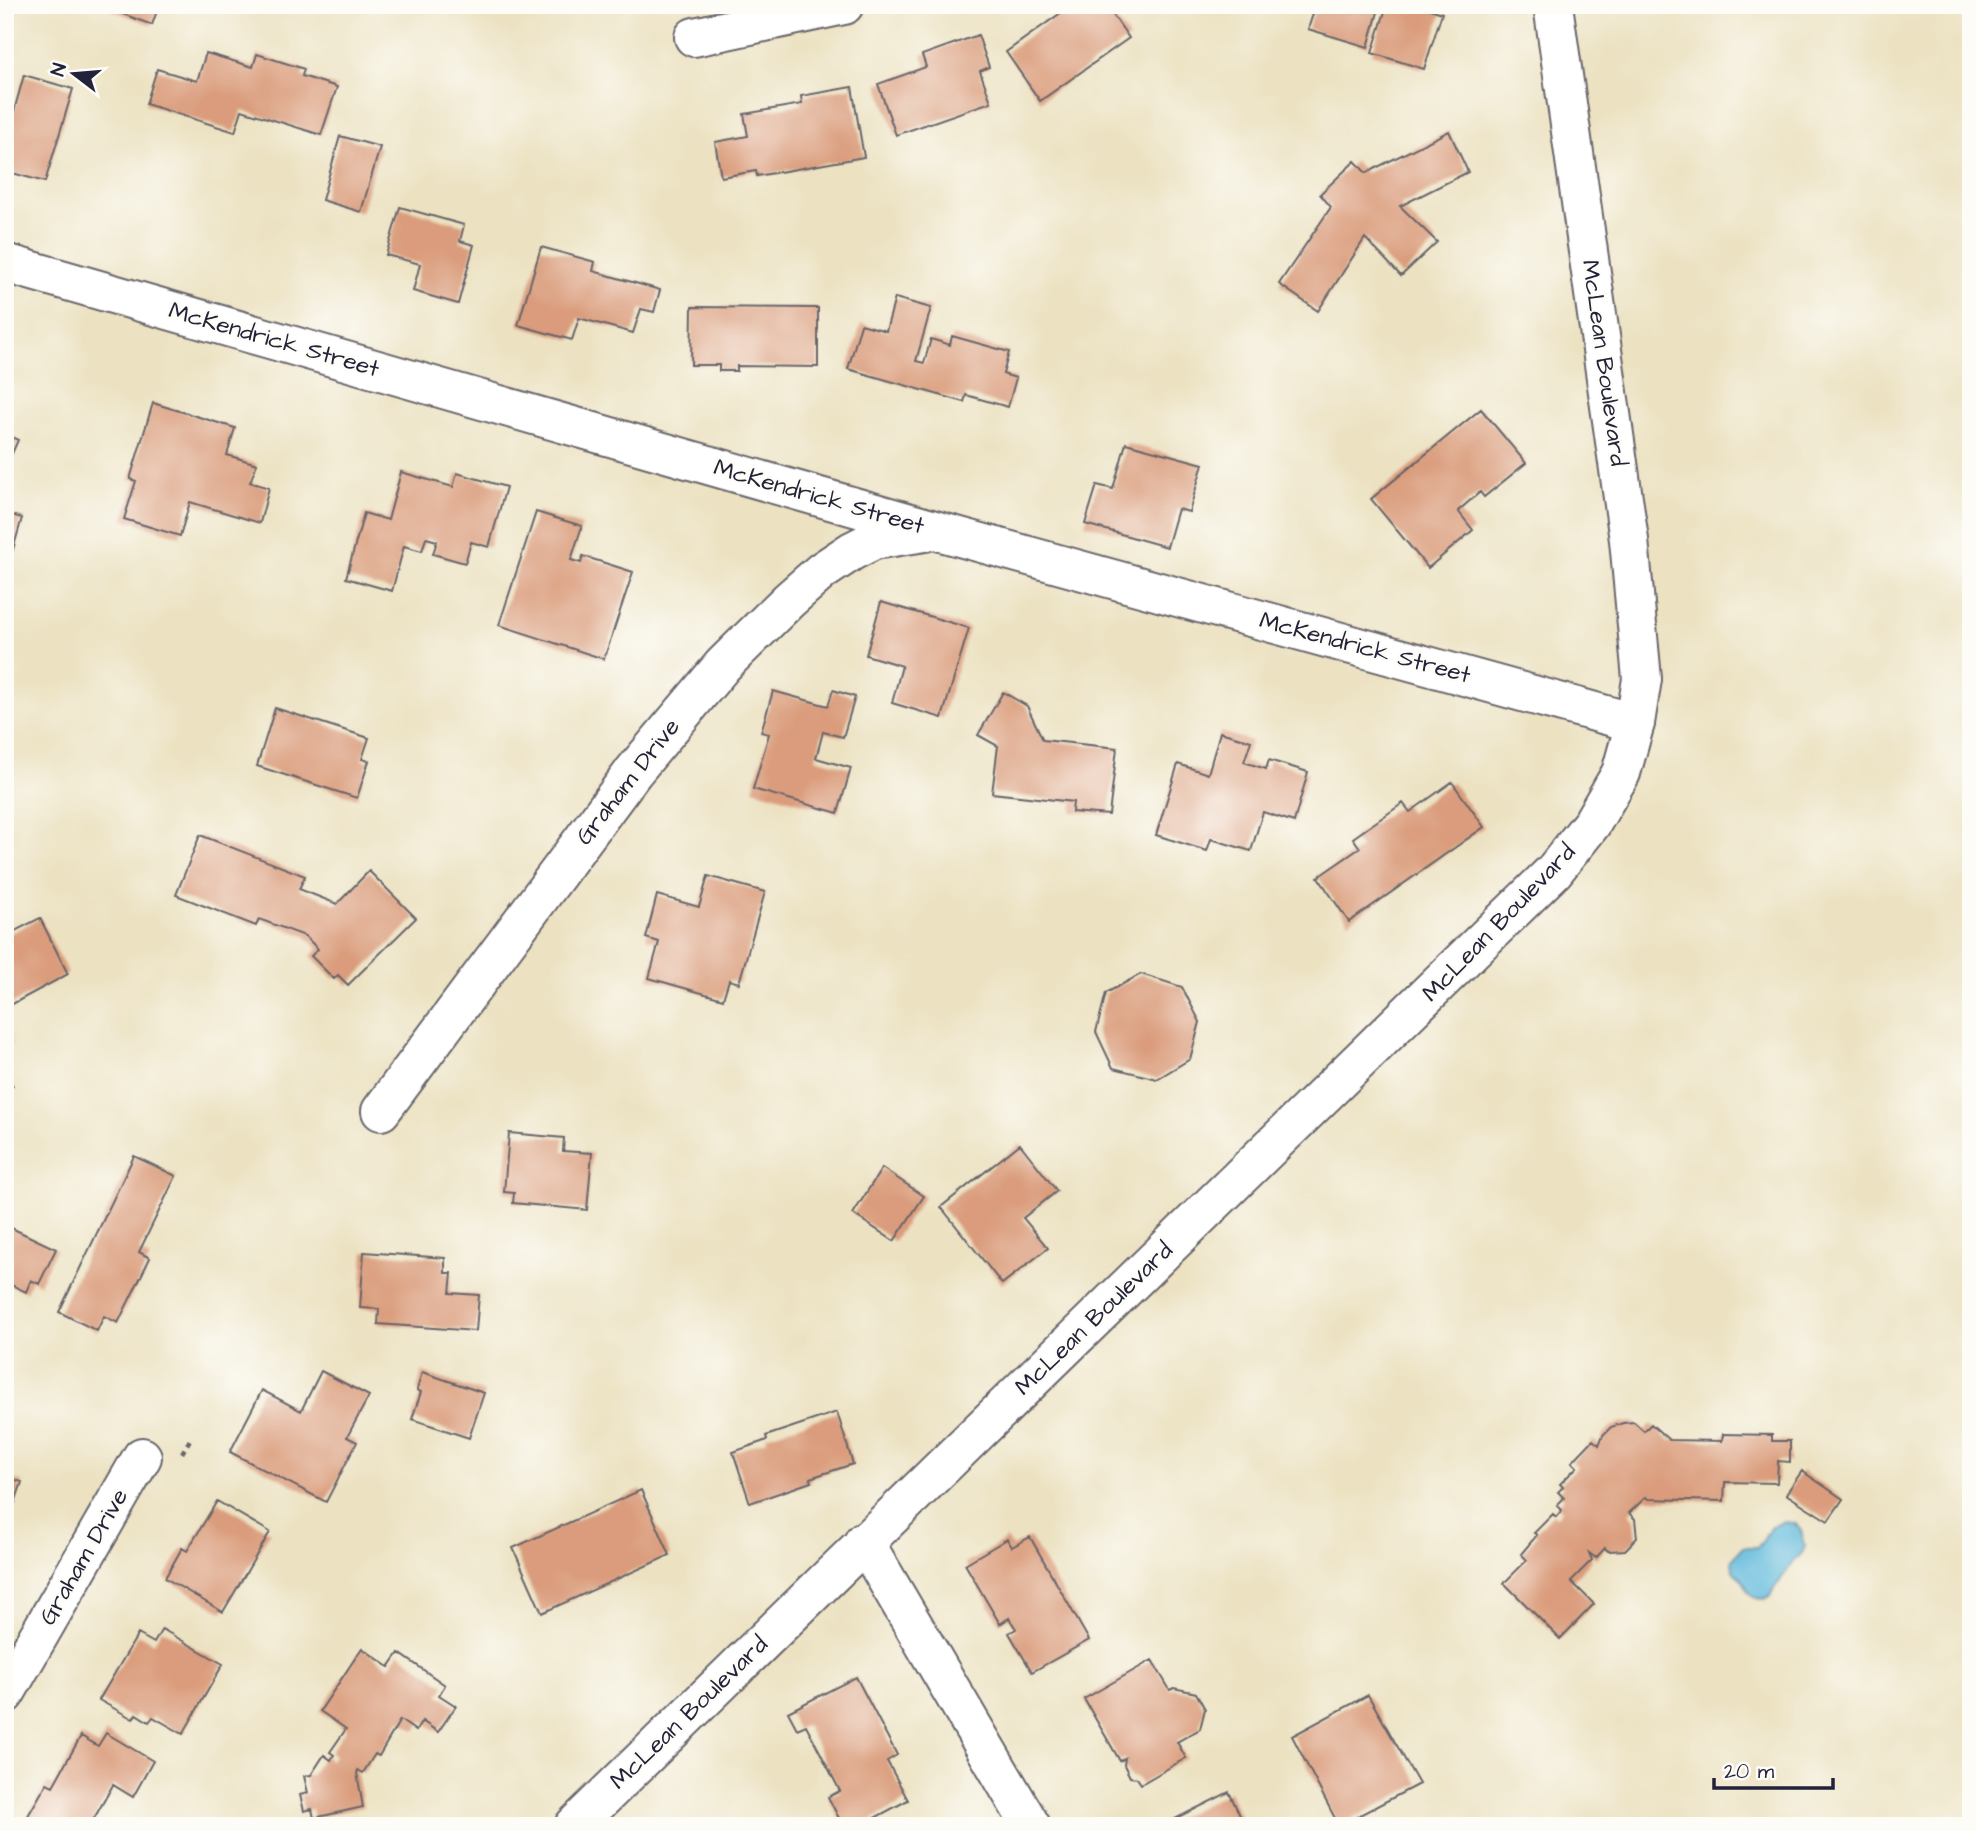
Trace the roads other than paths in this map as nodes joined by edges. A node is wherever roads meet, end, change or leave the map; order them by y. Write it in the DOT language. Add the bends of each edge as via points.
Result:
graph roads {
  1 [pos="844,5"];
  2 [pos="1553,5"];
  3 [pos="694,37"];
  4 [pos="5,263"];
  5 [pos="938,531"];
  6 [pos="1635,723"];
  7 [pos="381,1111"];
  8 [pos="142,1457"];
  9 [pos="864,1541"];
  10 [pos="9,1680"];
  11 [pos="574,1826"];
  12 [pos="1031,1826"];
  1 -- 3 [label="street"];
  2 -- 6 [label="street, McLean Boulevard" via="1629,540 1642,679"];
  4 -- 5 [label="street, McKendrick Street"];
  5 -- 6 [label="street, McKendrick Street"];
  5 -- 7 [label="street, Graham Drive" via="874,540 852,551 822,571 723,664 634,771"];
  6 -- 9 [label="street, McLean Boulevard" via="1621,773 1592,823 1554,871"];
  8 -- 10 [label="street, Graham Drive"];
  9 -- 11 [label="street, McLean Boulevard"];
  9 -- 12 [label="street"];
}
